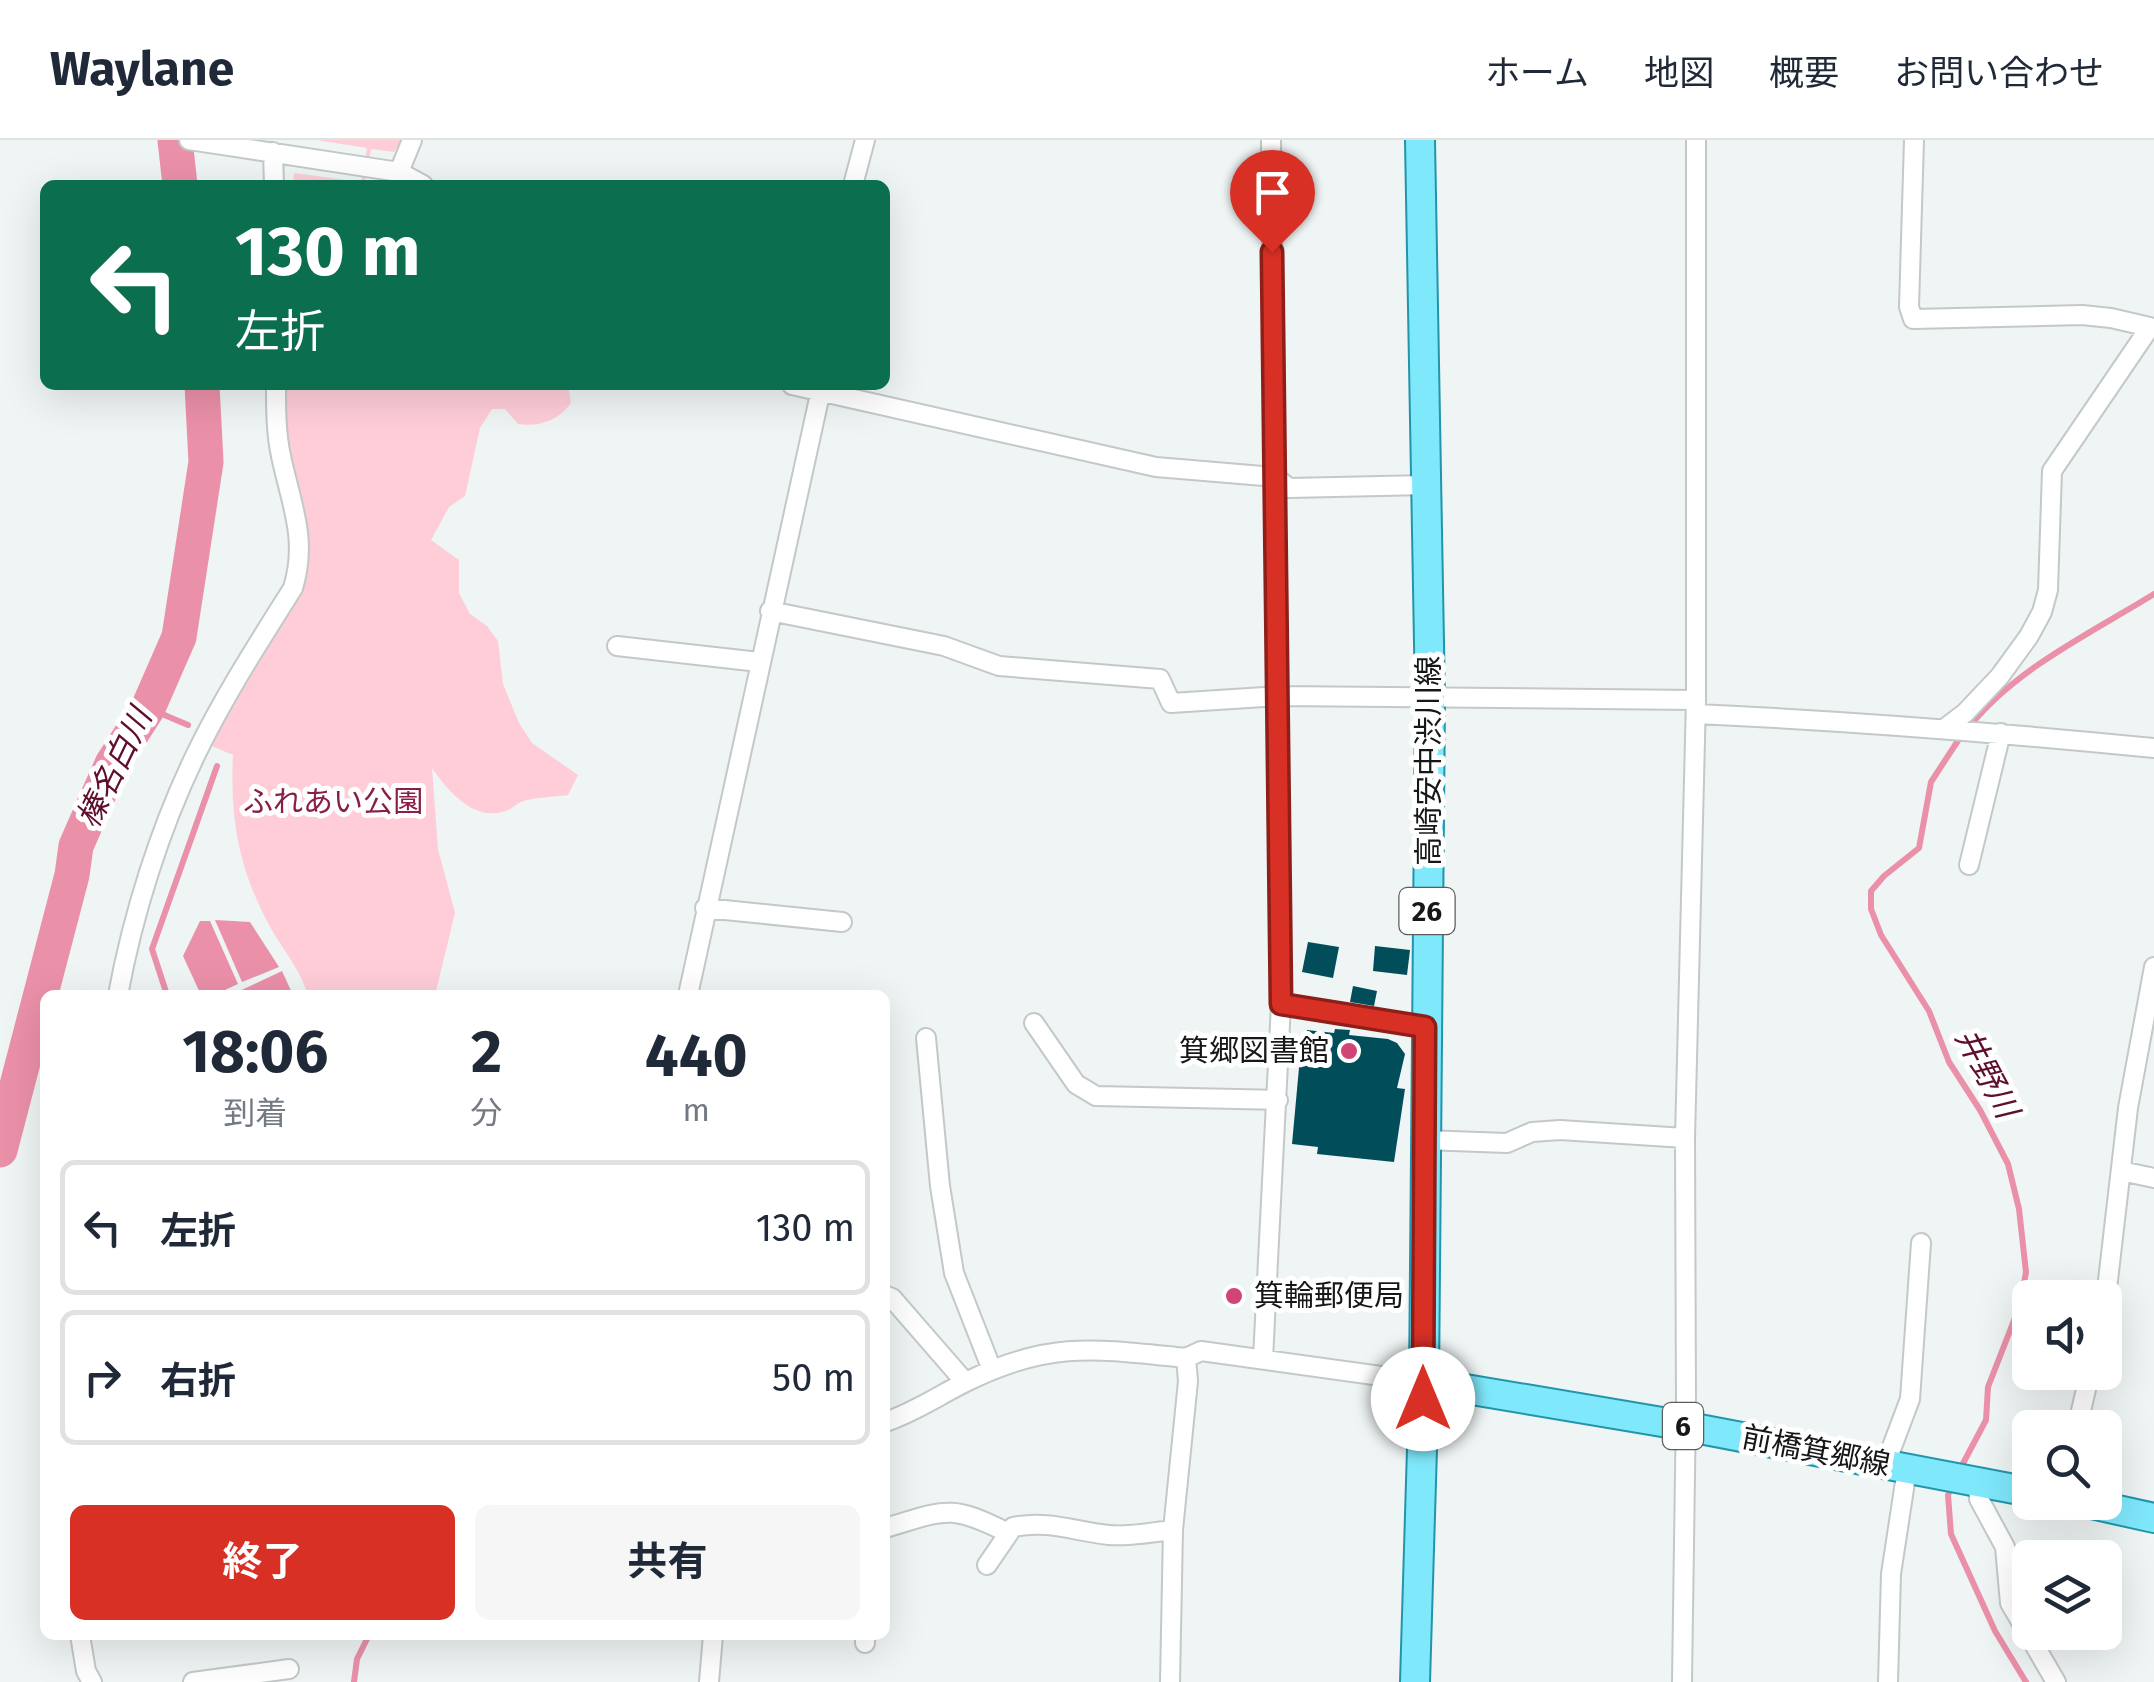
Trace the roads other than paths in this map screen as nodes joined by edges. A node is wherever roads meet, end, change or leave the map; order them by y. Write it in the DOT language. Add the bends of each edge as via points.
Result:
graph roads {
  1 [pos="189,140"];
  2 [pos="412,140"];
  3 [pos="864,140"];
  4 [pos="1271,140"];
  5 [pos="1420,140"];
  6 [pos="1696,140"];
  7 [pos="1914,140"];
  8 [pos="268,152"];
  9 [pos="399,172"];
  10 [pos="273,180"];
  11 [pos="414,180"];
  12 [pos="854,180"];
  13 [pos="2152,328"];
  14 [pos="276,390"];
  15 [pos="822,390"];
  16 [pos="826,390"];
  17 [pos="1274,477"];
  18 [pos="1427,486"];
  19 [pos="770,611"];
  20 [pos="617,646"];
  21 [pos="759,662"];
  22 [pos="1279,696"];
  23 [pos="1430,699"];
  24 [pos="1696,707"];
  25 [pos="1950,729"];
  26 [pos="2000,733"];
  27 [pos="2154,748"];
  28 [pos="1969,866"];
  29 [pos="705,908"];
  30 [pos="842,922"];
  31 [pos="2154,968"];
  32 [pos="119,990"];
  33 [pos="689,990"];
  34 [pos="1281,1004"];
  35 [pos="1034,1023"];
  36 [pos="1425,1027"];
  37 [pos="926,1038"];
  38 [pos="1278,1100"];
  39 [pos="1685,1138"];
  40 [pos="1424,1140"];
  41 [pos="2121,1171"];
  42 [pos="2154,1178"];
  43 [pos="1920,1243"];
  44 [pos="2108,1280"];
  45 [pos="890,1297"];
  46 [pos="1186,1358"];
  47 [pos="1263,1359"];
  48 [pos="992,1370"];
  49 [pos="966,1382"];
  50 [pos="1424,1382"];
  51 [pos="890,1420"];
  52 [pos="1686,1426"];
  53 [pos="1898,1467"];
  54 [pos="1963,1478"];
  55 [pos="2012,1488"];
  56 [pos="2122,1511"];
  57 [pos="2154,1518"];
  58 [pos="890,1527"];
  59 [pos="1174,1530"];
  60 [pos="1006,1532"];
  61 [pos="987,1565"];
  62 [pos="81,1640"];
  63 [pos="713,1640"];
  64 [pos="288,1669"];
  65 [pos="92,1682"];
  66 [pos="194,1682"];
  67 [pos="710,1682"];
  68 [pos="1170,1682"];
  69 [pos="1414,1682"];
  70 [pos="1682,1682"];
  71 [pos="1888,1682"];
  72 [pos="2056,1682"];
  1 -- 8 [label="street"];
  2 -- 9 [label="street"];
  3 -- 12 [label="street"];
  4 -- 17 [label="street"];
  5 -- 18 [label="main road, 高崎安中渋川線 / 26"];
  6 -- 24 [label="street"];
  7 -- 13 [label="street" via="1912,319 2082,316"];
  8 -- 9 [label="street"];
  8 -- 10 [label="street"];
  9 -- 11 [label="street"];
  13 -- 25 [label="street" via="2052,471 2042,612 2000,676"];
  14 -- 32 [label="street" via="300,565 178,796"];
  15 -- 19 [label="street"];
  16 -- 17 [label="street" via="1156,467"];
  17 -- 18 [label="street" via="1289,488"];
  17 -- 22 [label="street"];
  18 -- 23 [label="main road, 高崎安中渋川線 / 26"];
  19 -- 21 [label="street"];
  19 -- 22 [label="street" via="944,646 999,666 1160,679 1170,702"];
  20 -- 21 [label="street"];
  21 -- 29 [label="street"];
  22 -- 23 [label="street"];
  22 -- 34 [label="street"];
  23 -- 24 [label="street"];
  23 -- 36 [label="main road, 高崎安中渋川線 / 26"];
  24 -- 25 [label="street"];
  24 -- 39 [label="street"];
  25 -- 26 [label="street"];
  26 -- 27 [label="street"];
  26 -- 28 [label="street"];
  29 -- 30 [label="street"];
  29 -- 33 [label="street"];
  31 -- 41 [label="street"];
  34 -- 36 [label="street"];
  34 -- 38 [label="street"];
  35 -- 38 [label="street" via="1076,1084 1096,1096"];
  36 -- 40 [label="main road, 高崎安中渋川線 / 26"];
  37 -- 48 [label="street" via="954,1274"];
  38 -- 47 [label="street"];
  39 -- 40 [label="street" via="1560,1130 1532,1132 1507,1144"];
  39 -- 52 [label="street"];
  40 -- 50 [label="main road, 高崎安中渋川線 / 26"];
  41 -- 42 [label="street"];
  41 -- 44 [label="street"];
  43 -- 53 [label="street" via="1910,1399 1890,1452"];
  45 -- 49 [label="street"];
  46 -- 47 [label="street" via="1201,1351"];
  46 -- 48 [label="street" via="1091,1348 1044,1352"];
  46 -- 59 [label="street"];
  47 -- 50 [label="street"];
  48 -- 49 [label="street"];
  49 -- 51 [label="street"];
  50 -- 52 [label="main road, 前橋箕郷線 / 6"];
  50 -- 69 [label="main road, 高崎安中渋川線 / 26"];
  52 -- 53 [label="main road, 前橋箕郷線 / 6"];
  52 -- 70 [label="street"];
  53 -- 54 [label="main road, 前橋箕郷線 / 6"];
  53 -- 71 [label="street"];
  54 -- 55 [label="main road, 前橋箕郷線 / 6"];
  54 -- 72 [label="street" via="2005,1546 2010,1602"];
  56 -- 57 [label="main road"];
  58 -- 60 [label="street" via="959,1511"];
  59 -- 60 [label="street" via="1109,1535 1035,1523"];
  59 -- 68 [label="street"];
  60 -- 61 [label="street"];
  62 -- 65 [label="street"];
  63 -- 67 [label="street"];
  64 -- 66 [label="street"];
}
